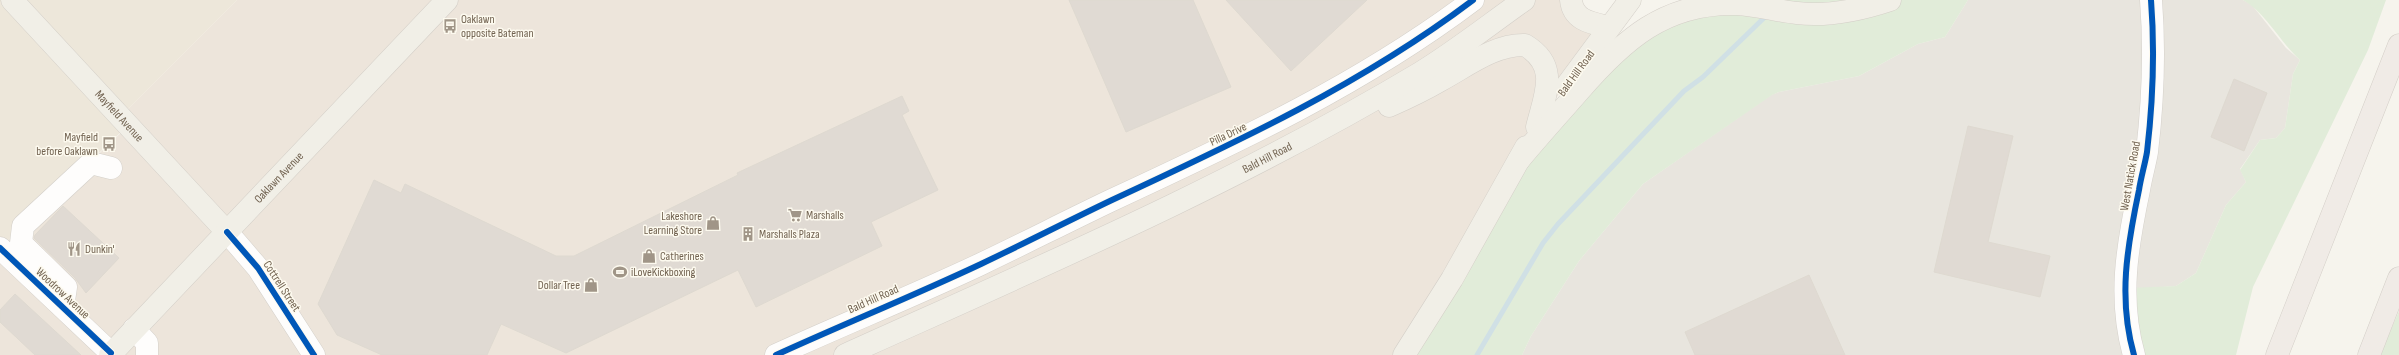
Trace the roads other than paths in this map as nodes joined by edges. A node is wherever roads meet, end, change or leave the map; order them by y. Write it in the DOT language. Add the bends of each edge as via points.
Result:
graph roads {
  1 [pos="12,0"];
  2 [pos="447,0"];
  3 [pos="1473,0"];
  4 [pos="1524,0"];
  5 [pos="1571,0"];
  6 [pos="1630,0"];
  7 [pos="1890,0"];
  8 [pos="2151,0"];
  9 [pos="1609,27"];
  10 [pos="2399,45"];
  11 [pos="1537,127"];
  12 [pos="1519,160"];
  13 [pos="111,168"];
  14 [pos="1187,200"];
  15 [pos="227,232"];
  16 [pos="0,248"];
  17 [pos="980,264"];
  18 [pos="2399,278"];
  19 [pos="63,307"];
  20 [pos="134,329"];
  21 [pos="111,354"];
  22 [pos="147,355"];
  23 [pos="314,355"];
  24 [pos="776,355"];
  25 [pos="845,355"];
  26 [pos="1404,355"];
  27 [pos="2134,355"];
  28 [pos="2277,355"];
  29 [pos="2369,355"];
  1 -- 15 [label="main road, Mayfield Avenue"];
  2 -- 15 [label="main road, Oaklawn Avenue"];
  3 -- 17 [label="street, Pilla Drive" via="1414,42 1302,109"];
  4 -- 14 [label="main road, Bald Hill Road" via="1422,72 1290,147"];
  5 -- 9 [label="main road" via="1573,10 1578,16"];
  6 -- 9 [label="main road, Bald Hill Road"];
  7 -- 12 [label="main road" via="1866,8 1833,14 1799,13 1723,4 1693,7 1662,18 1636,34 1607,58"];
  8 -- 27 [label="street, West Natick Road" via="2152,104 2147,153 2135,212 2124,290 2127,329"];
  9 -- 11 [label="main road, Bald Hill Road"];
  10 -- 28 [label="highway"];
  11 -- 12 [label="main road, Bald Hill Road"];
  11 -- 14 [label="main road" via="1548,71 1539,54 1525,45 1515,45 1478,59 1442,80 1281,160"];
  12 -- 26 [label="main road, Bald Hill Road" via="1452,279"];
  13 -- 19 [label="street" via="91,163 23,226 21,243 66,287"];
  14 -- 25 [label="main road, Bald Hill Road"];
  15 -- 20 [label="main road, Oaklawn Avenue"];
  15 -- 23 [label="street, Cottrell Street" via="258,268"];
  16 -- 19 [label="street, Woodrow Avenue"];
  17 -- 24 [label="street, Bald Hill Road"];
  18 -- 29 [label="highway"];
  19 -- 21 [label="street, Woodrow Avenue"];
  20 -- 21 [label="main road, Oaklawn Avenue"];
  20 -- 22 [label="street" via="146,343"];
}
